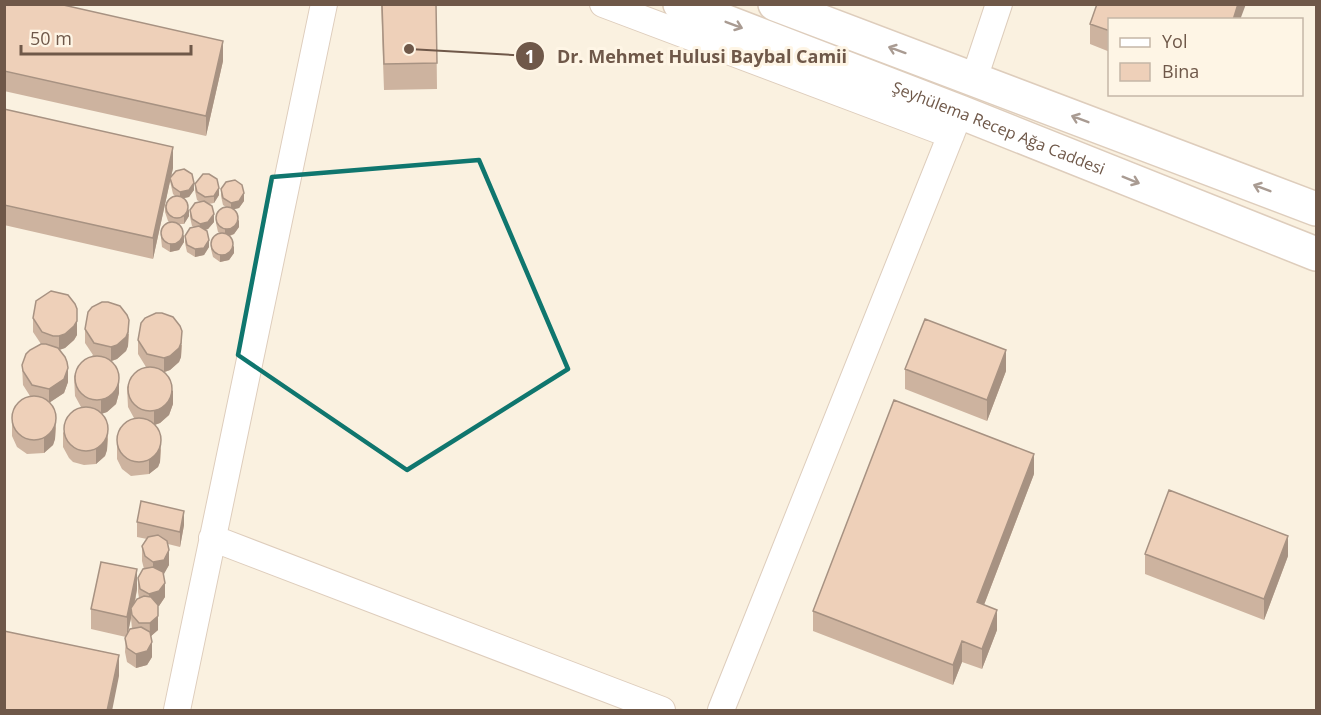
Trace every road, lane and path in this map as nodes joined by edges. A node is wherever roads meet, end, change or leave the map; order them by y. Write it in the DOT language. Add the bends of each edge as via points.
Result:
graph roads {
  1 [pos="324,4"];
  2 [pos="603,4"];
  3 [pos="680,4"];
  4 [pos="775,4"];
  5 [pos="999,4"];
  6 [pos="974,79"];
  7 [pos="956,123"];
  8 [pos="1317,209"];
  9 [pos="1317,254"];
  10 [pos="212,538"];
  11 [pos="177,711"];
  12 [pos="662,711"];
  13 [pos="721,711"];
  1 -- 10 [label="street"];
  2 -- 7 [label="street"];
  3 -- 7 [label="street, Şeyhülema Recep Ağa Caddesi, one-way"];
  6 -- 4 [label="street, one-way"];
  5 -- 6 [label="street"];
  8 -- 6 [label="street, one-way"];
  7 -- 9 [label="street, Şeyhülema Recep Ağa Caddesi, one-way"];
  7 -- 13 [label="street"];
  10 -- 11 [label="street"];
  10 -- 12 [label="street"];
}
